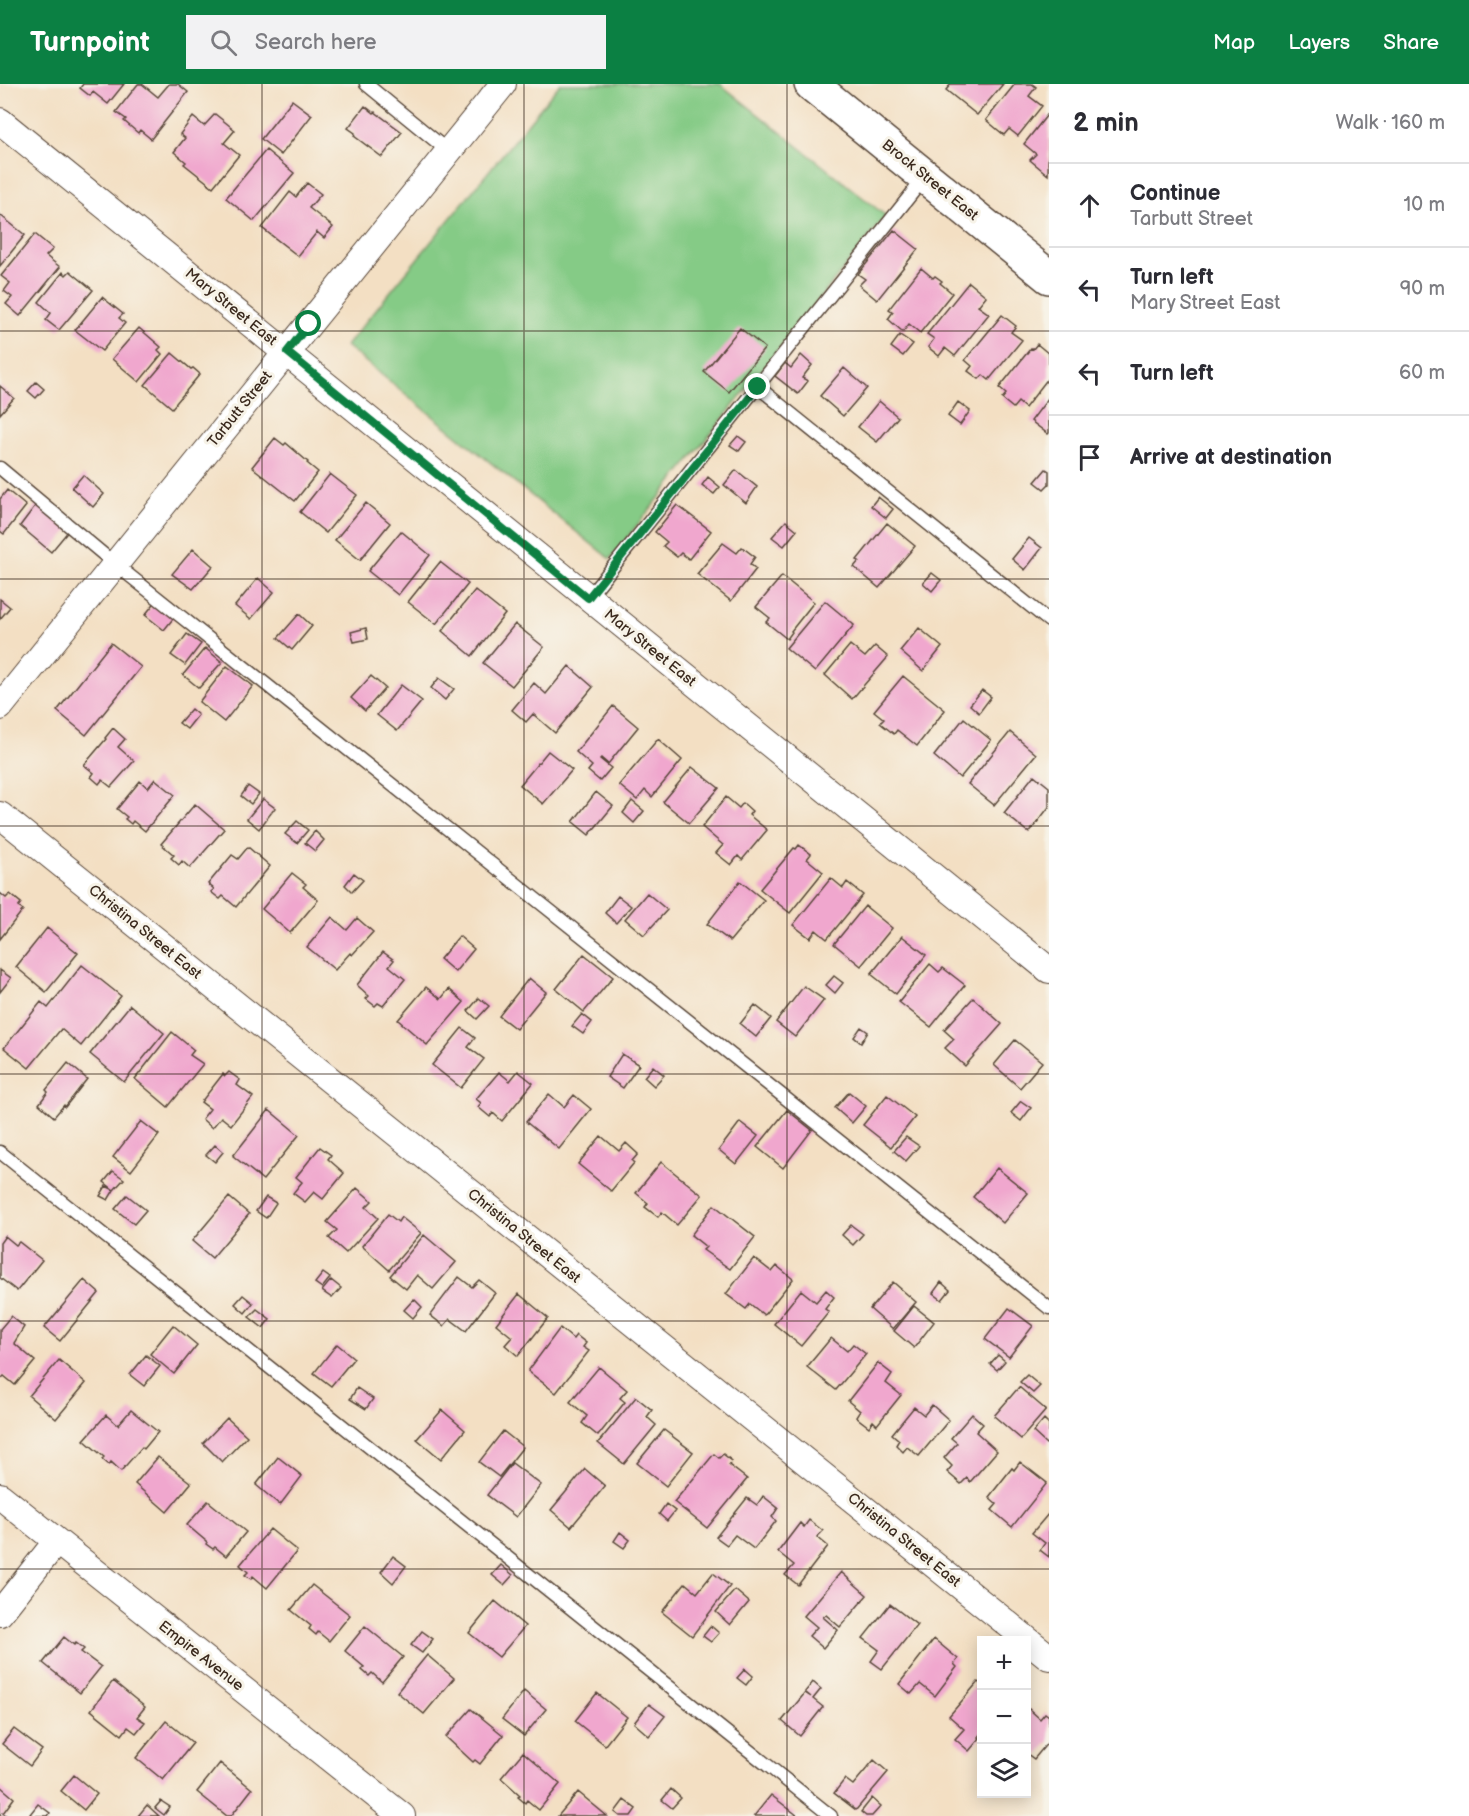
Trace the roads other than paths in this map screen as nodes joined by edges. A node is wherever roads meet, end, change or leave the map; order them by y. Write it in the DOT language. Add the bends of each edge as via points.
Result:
graph roads {
  1 [pos="366,84"];
  2 [pos="503,84"];
  3 [pos="811,84"];
  4 [pos="0,121"];
  5 [pos="448,152"];
  6 [pos="925,176"];
  7 [pos="1049,277"];
  8 [pos="287,352"];
  9 [pos="758,387"];
  10 [pos="0,468"];
  11 [pos="115,564"];
  12 [pos="588,598"];
  13 [pos="1049,621"];
  14 [pos="0,707"];
  15 [pos="0,815"];
  16 [pos="1049,970"];
  17 [pos="0,1152"];
  18 [pos="1049,1308"];
  19 [pos="0,1496"];
  20 [pos="56,1542"];
  21 [pos="0,1613"];
  22 [pos="1049,1657"];
  23 [pos="402,1816"];
  24 [pos="831,1816"];
  1 -- 5 [label="lane"];
  2 -- 5 [label="street, Tarbutt Street"];
  3 -- 6 [label="street, Brock Street East"];
  4 -- 8 [label="street, Mary Street East"];
  5 -- 8 [label="street, Tarbutt Street"];
  6 -- 7 [label="street, Brock Street East"];
  6 -- 9 [label="lane"];
  8 -- 11 [label="street, Tarbutt Street"];
  8 -- 12 [label="street, Mary Street East"];
  9 -- 12 [label="lane"];
  9 -- 13 [label="lane"];
  10 -- 11 [label="lane"];
  11 -- 14 [label="street, Tarbutt Street"];
  11 -- 18 [label="lane"];
  12 -- 16 [label="street, Mary Street East"];
  15 -- 22 [label="street, Christina Street East"];
  17 -- 24 [label="lane"];
  19 -- 20 [label="street, Empire Avenue"];
  20 -- 21 [label="street"];
  20 -- 23 [label="street, Empire Avenue"];
}
